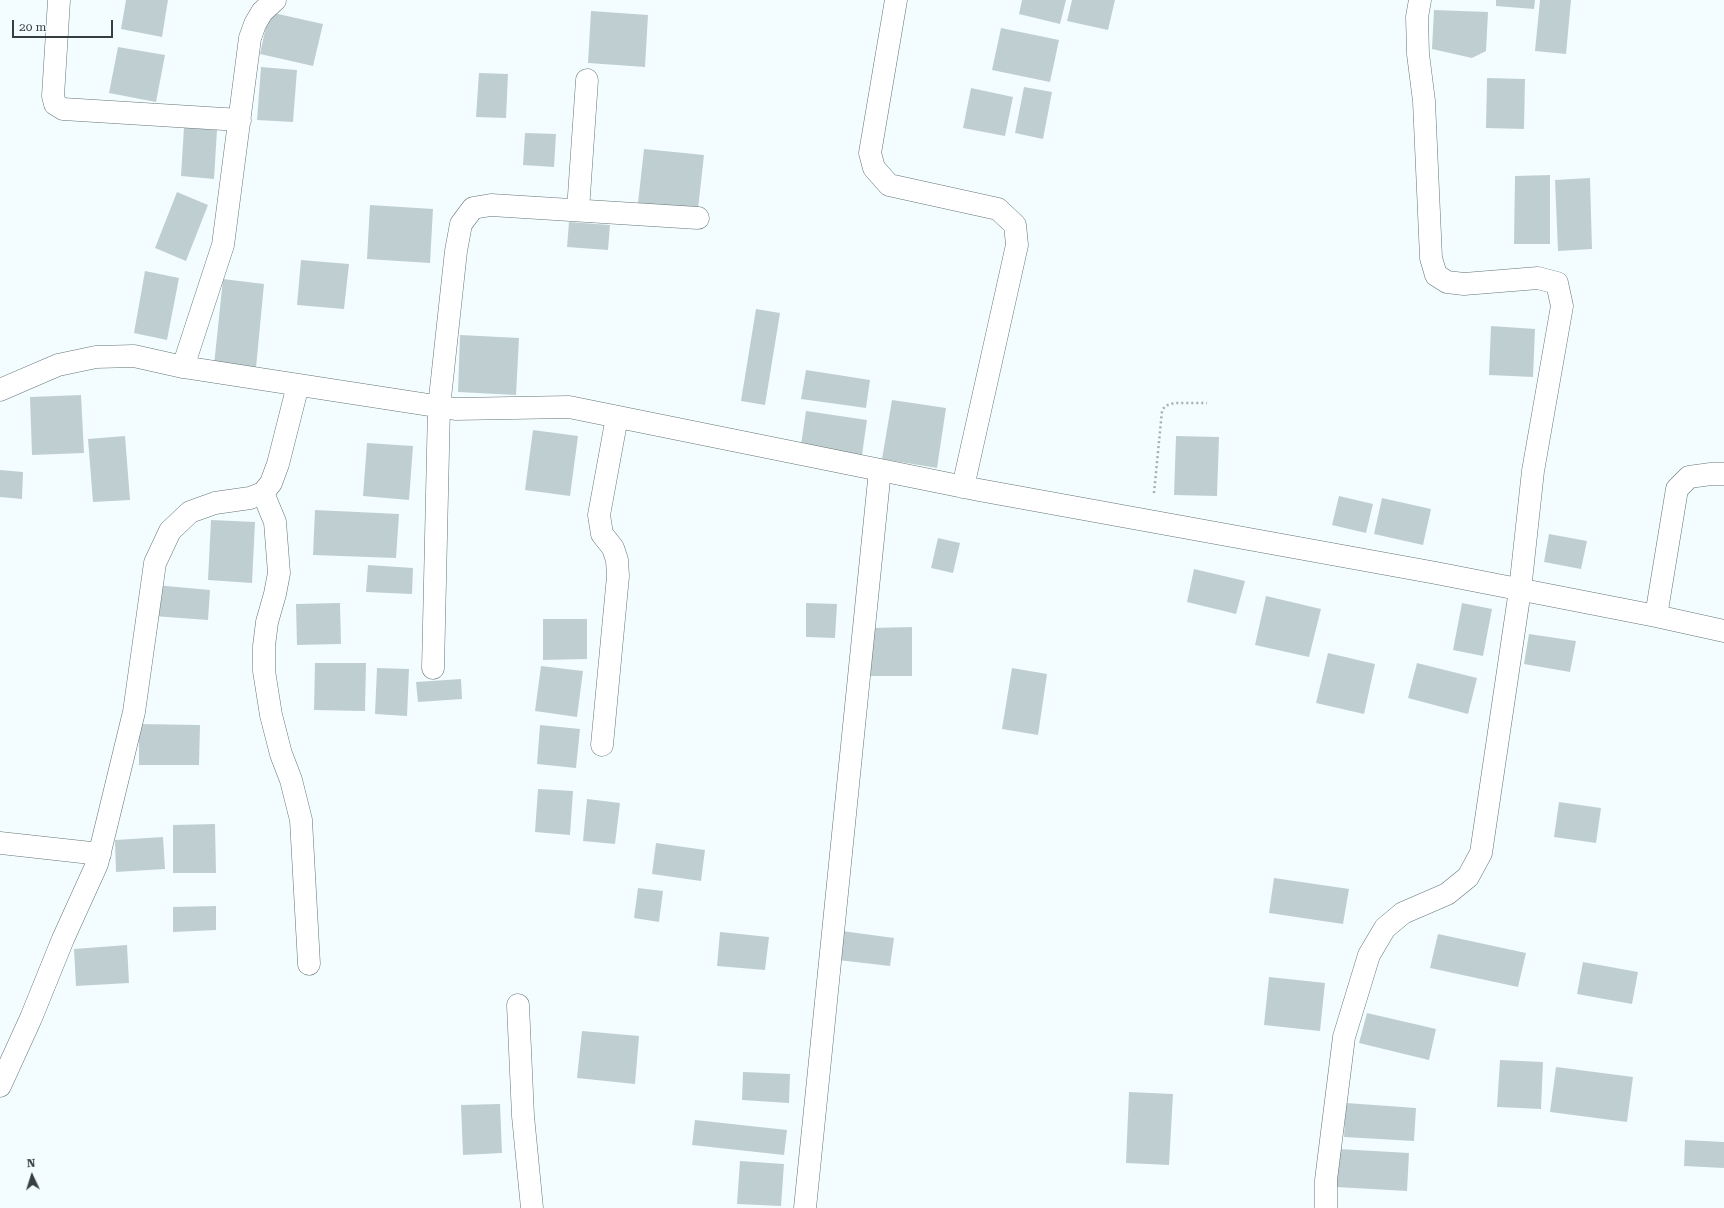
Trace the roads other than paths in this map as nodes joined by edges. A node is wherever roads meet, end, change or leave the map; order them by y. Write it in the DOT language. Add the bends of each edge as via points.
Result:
graph roads {
  1 [pos="59,0"];
  2 [pos="275,0"];
  3 [pos="896,0"];
  4 [pos="1420,0"];
  5 [pos="587,80"];
  6 [pos="240,120"];
  7 [pos="578,210"];
  8 [pos="698,218"];
  9 [pos="183,367"];
  10 [pos="298,385"];
  11 [pos="0,390"];
  12 [pos="439,407"];
  13 [pos="617,417"];
  14 [pos="880,470"];
  15 [pos="1724,474"];
  16 [pos="963,487"];
  17 [pos="264,493"];
  18 [pos="1520,590"];
  19 [pos="1656,616"];
  20 [pos="1724,631"];
  21 [pos="433,668"];
  22 [pos="602,745"];
  23 [pos="0,843"];
  24 [pos="100,854"];
  25 [pos="309,964"];
  26 [pos="518,1005"];
  27 [pos="0,1086"];
  28 [pos="532,1208"];
  29 [pos="805,1208"];
  30 [pos="1326,1208"];
  1 -- 6 [label="street" via="53,96 55,104 63,109"];
  2 -- 6 [label="street" via="262,12 250,38"];
  3 -- 16 [label="street" via="870,153 874,168 889,185 998,209 1015,225 1017,245"];
  4 -- 18 [label="street" via="1417,16 1418,54 1424,101 1431,258 1436,275 1447,282 1464,284 1538,278 1557,283 1562,306 1533,471"];
  5 -- 7 [label="street"];
  6 -- 9 [label="street" via="223,245"];
  7 -- 8 [label="street"];
  7 -- 12 [label="street" via="491,205 473,208 461,224"];
  9 -- 10 [label="street"];
  9 -- 11 [label="street" via="134,356 96,357 58,365"];
  10 -- 12 [label="street"];
  10 -- 17 [label="street" via="278,464"];
  12 -- 13 [label="street" via="569,407"];
  12 -- 21 [label="street"];
  13 -- 14 [label="street"];
  13 -- 22 [label="street" via="599,516 602,534 613,548 617,560 618,576"];
  14 -- 16 [label="street"];
  14 -- 29 [label="street"];
  15 -- 19 [label="street" via="1689,477 1678,489"];
  16 -- 18 [label="street"];
  17 -- 24 [label="street" via="250,498 215,503 190,512 170,531 155,563 134,712"];
  17 -- 25 [label="street" via="275,522 279,573 267,622 264,671 271,715 301,820"];
  18 -- 19 [label="street"];
  18 -- 30 [label="street" via="1481,853 1468,877 1447,894 1403,913 1384,928 1369,955 1344,1037 1326,1180"];
  19 -- 20 [label="street"];
  23 -- 24 [label="street"];
  24 -- 27 [label="street"];
  26 -- 28 [label="street" via="523,1116"];
}
